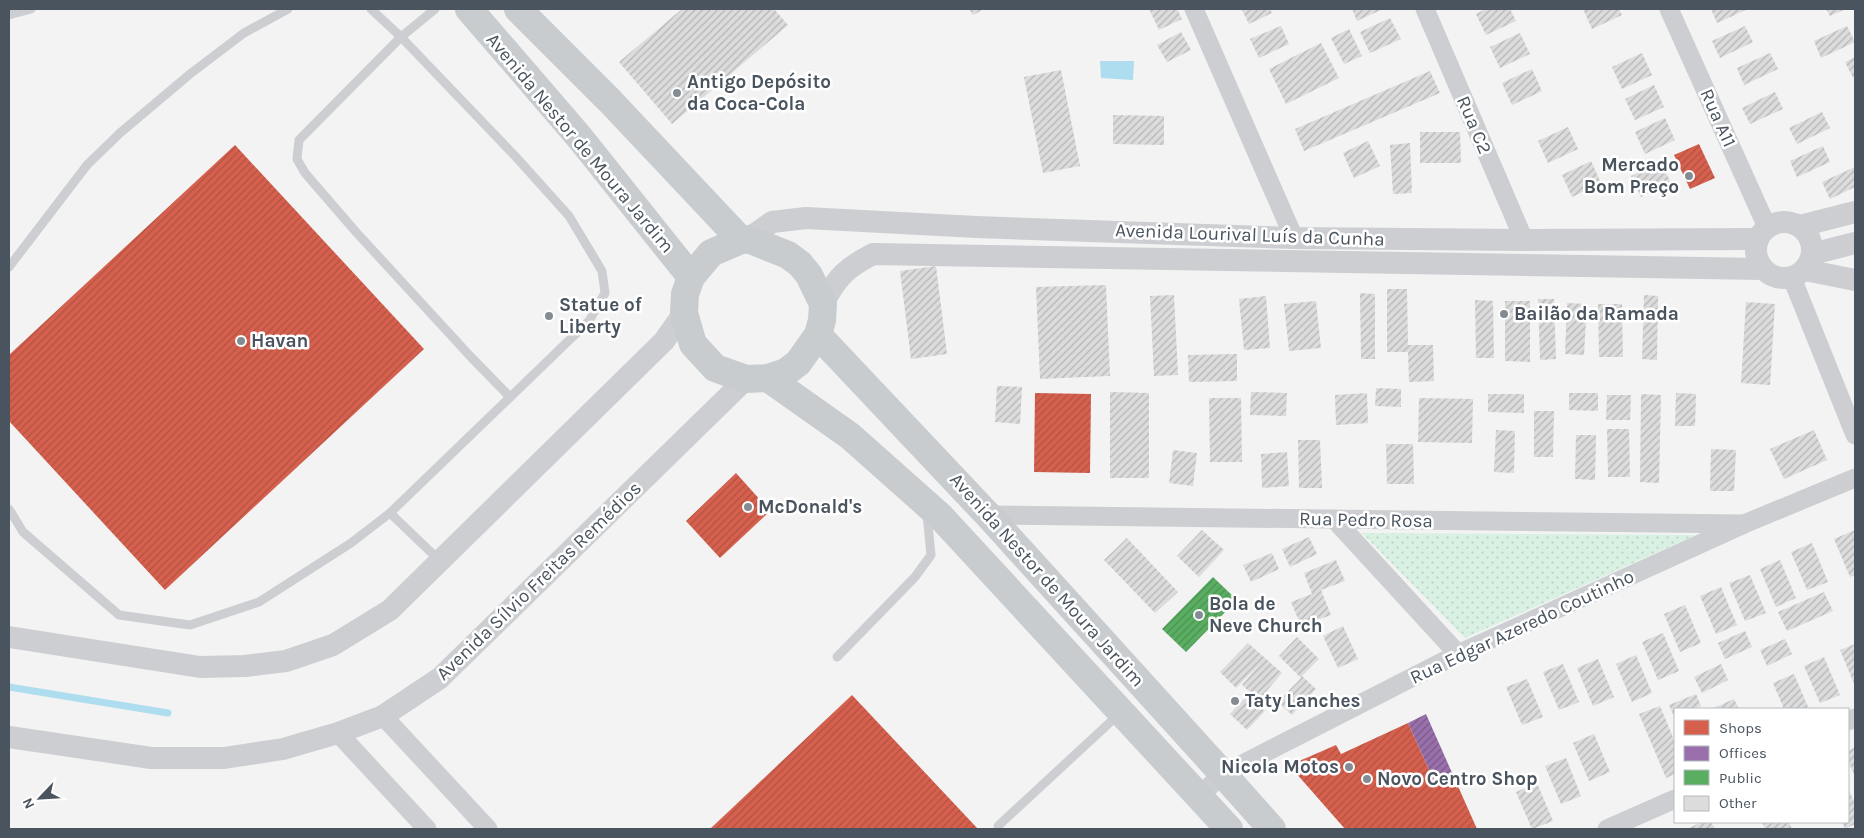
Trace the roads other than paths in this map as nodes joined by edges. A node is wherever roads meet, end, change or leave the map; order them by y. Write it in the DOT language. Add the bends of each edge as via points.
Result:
graph roads {
  1 [pos="31,9"];
  2 [pos="288,9"];
  3 [pos="371,9"];
  4 [pos="435,9"];
  5 [pos="469,9"];
  6 [pos="518,9"];
  7 [pos="1194,9"];
  8 [pos="1425,9"];
  9 [pos="1669,9"];
  10 [pos="9,15"];
  11 [pos="401,37"];
  12 [pos="1855,212"];
  13 [pos="1800,226"];
  14 [pos="1762,233"];
  15 [pos="1294,238"];
  16 [pos="744,240"];
  17 [pos="1524,240"];
  18 [pos="1855,243"];
  19 [pos="9,267"];
  20 [pos="1803,267"];
  21 [pos="1762,269"];
  22 [pos="691,277"];
  23 [pos="1855,280"];
  24 [pos="823,304"];
  25 [pos="684,313"];
  26 [pos="818,335"];
  27 [pos="757,378"];
  28 [pos="510,397"];
  29 [pos="1855,435"];
  30 [pos="1855,478"];
  31 [pos="926,503"];
  32 [pos="9,509"];
  33 [pos="390,513"];
  34 [pos="988,515"];
  35 [pos="1334,520"];
  36 [pos="1744,524"];
  37 [pos="441,562"];
  38 [pos="9,637"];
  39 [pos="1458,654"];
  40 [pos="837,658"];
  41 [pos="1122,712"];
  42 [pos="383,716"];
  43 [pos="338,733"];
  44 [pos="9,737"];
  45 [pos="1223,774"];
  46 [pos="1200,796"];
  47 [pos="1674,799"];
  48 [pos="998,826"];
  49 [pos="427,829"];
  50 [pos="488,829"];
  51 [pos="1229,829"];
  52 [pos="1272,829"];
  53 [pos="1607,829"];
  1 -- 10 [label="lane"];
  2 -- 19 [label="lane" via="244,33 120,133 86,165"];
  3 -- 11 [label="lane"];
  4 -- 11 [label="lane"];
  5 -- 22 [label="main road, Avenida Nestor de Moura Jardim" via="580,138"];
  6 -- 16 [label="main road, Avenida Nestor de Moura Jardim"];
  7 -- 15 [label="street"];
  8 -- 17 [label="street, Rua C2"];
  9 -- 14 [label="street, Rua A11"];
  11 -- 28 [label="lane" via="569,216 602,271 604,293 589,322"];
  11 -- 28 [label="lane" via="299,140 297,159 305,173 356,232"];
  12 -- 13 [label="street, Avenida Lourival Luís da Cunha"];
  13 -- 14 [label="street, Avenida Lourival Luís da Cunha" via="1778,222"];
  13 -- 20 [label="street" via="1810,239"];
  14 -- 17 [label="street, Avenida Lourival Luís da Cunha"];
  14 -- 21 [label="street" via="1755,250"];
  15 -- 16 [label="street, Avenida Lourival Luís da Cunha" via="806,218 772,222"];
  15 -- 17 [label="street, Avenida Lourival Luís da Cunha"];
  16 -- 22 [label="main road, Avenida Nestor de Moura Jardim" via="711,253"];
  16 -- 24 [label="main road, Avenida Nestor de Moura Jardim" via="788,255 800,264"];
  18 -- 20 [label="street, Avenida Lourival Luís da Cunha"];
  20 -- 21 [label="street, Avenida Lourival Luís da Cunha" via="1776,278"];
  20 -- 23 [label="street"];
  20 -- 29 [label="street"];
  21 -- 24 [label="street, Avenida Lourival Luís da Cunha" via="873,254 844,272"];
  22 -- 25 [label="main road, Avenida Nestor de Moura Jardim" via="685,294"];
  24 -- 26 [label="main road"];
  25 -- 27 [label="main road, Avenida Nestor de Moura Jardim" via="693,344 715,368"];
  25 -- 37 [label="street" via="664,342"];
  26 -- 27 [label="main road" via="798,363 786,372"];
  26 -- 34 [label="main road, Avenida Nestor de Moura Jardim"];
  27 -- 31 [label="main road, Avenida Nestor de Moura Jardim" via="850,436"];
  27 -- 42 [label="street, Avenida Sílvio Freitas Remédios" via="440,678"];
  28 -- 33 [label="lane"];
  30 -- 36 [label="street, Rua Edgar Azeredo Coutinho"];
  31 -- 40 [label="lane" via="931,555"];
  31 -- 41 [label="main road, Avenida Nestor de Moura Jardim"];
  32 -- 33 [label="lane" via="22,532 119,615 190,625 259,602 352,543"];
  33 -- 37 [label="lane"];
  34 -- 35 [label="street, Rua Pedro Rosa"];
  34 -- 45 [label="main road, Avenida Nestor de Moura Jardim"];
  35 -- 36 [label="street, Rua Pedro Rosa"];
  35 -- 39 [label="street"];
  36 -- 39 [label="street, Rua Edgar Azeredo Coutinho"];
  37 -- 38 [label="street" via="390,610 333,645 286,660 245,666 200,667"];
  39 -- 45 [label="street, Rua Edgar Azeredo Coutinho"];
  41 -- 46 [label="main road, Avenida Nestor de Moura Jardim"];
  41 -- 48 [label="lane"];
  42 -- 43 [label="street, Avenida Sílvio Freitas Remédios"];
  42 -- 50 [label="street"];
  43 -- 44 [label="street, Avenida Sílvio Freitas Remédios" via="284,749 224,758 151,758"];
  43 -- 49 [label="street"];
  45 -- 46 [label="street, Rua Edgar Azeredo Coutinho"];
  45 -- 52 [label="main road, Avenida Nestor de Moura Jardim"];
  46 -- 51 [label="main road, Avenida Nestor de Moura Jardim"];
  47 -- 53 [label="street"];
}
